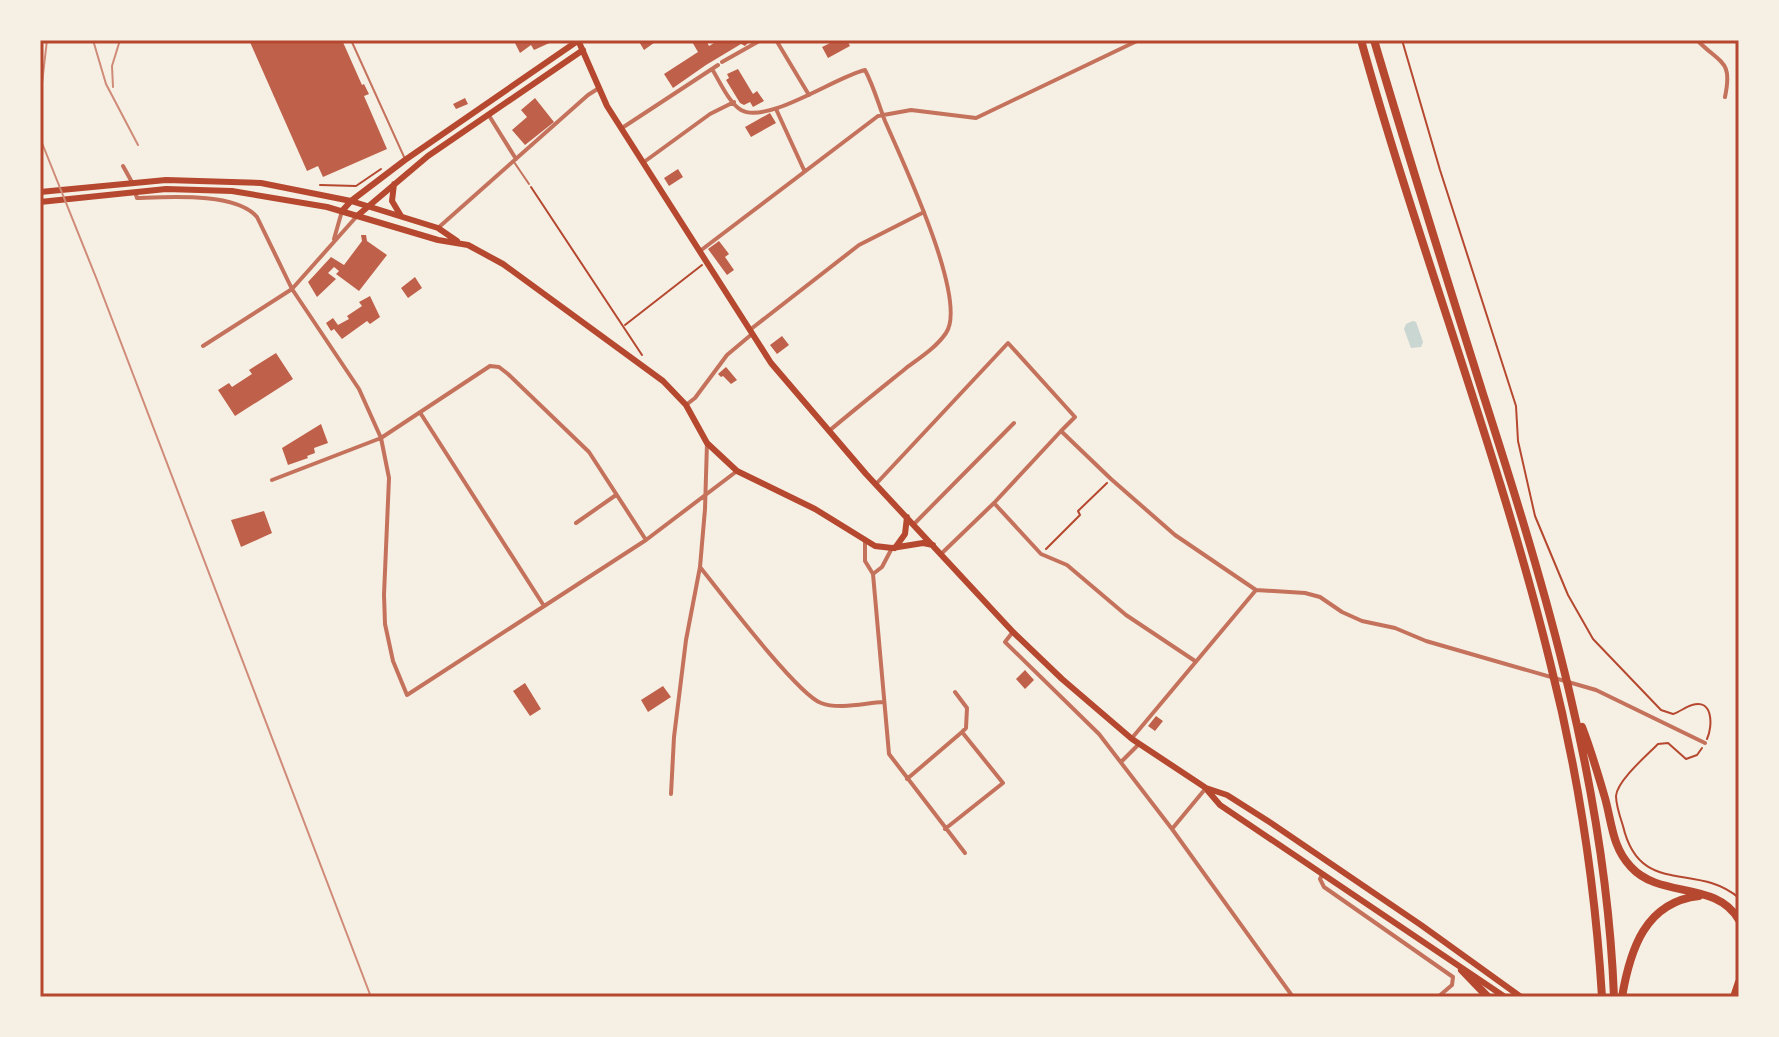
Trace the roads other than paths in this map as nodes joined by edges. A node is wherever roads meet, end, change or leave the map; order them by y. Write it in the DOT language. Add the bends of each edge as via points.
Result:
graph roads {
  1 [pos="351,40"];
  2 [pos="579,40"];
  3 [pos="761,40"];
  4 [pos="776,40"];
  5 [pos="1139,40"];
  6 [pos="1361,40"];
  7 [pos="1374,40"];
  8 [pos="1697,40"];
  9 [pos="583,50"];
  10 [pos="712,69"];
  11 [pos="599,88"];
  12 [pos="809,95"];
  13 [pos="1725,97"];
  14 [pos="734,102"];
  15 [pos="776,109"];
  16 [pos="488,114"];
  17 [pos="882,114"];
  18 [pos="622,128"];
  19 [pos="405,160"];
  20 [pos="515,160"];
  21 [pos="644,162"];
  22 [pos="123,166"];
  23 [pos="804,170"];
  24 [pos="394,184"];
  25 [pos="529,184"];
  26 [pos="40,192"];
  27 [pos="351,201"];
  28 [pos="40,202"];
  29 [pos="367,206"];
  30 [pos="342,211"];
  31 [pos="924,212"];
  32 [pos="357,216"];
  33 [pos="401,216"];
  34 [pos="438,228"];
  35 [pos="334,242"];
  36 [pos="460,243"];
  37 [pos="700,251"];
  38 [pos="292,289"];
  39 [pos="751,332"];
  40 [pos="203,346"];
  41 [pos="686,405"];
  42 [pos="421,414"];
  43 [pos="1014,423"];
  44 [pos="1061,431"];
  45 [pos="828,432"];
  46 [pos="381,438"];
  47 [pos="707,443"];
  48 [pos="737,471"];
  49 [pos="272,480"];
  50 [pos="876,484"];
  51 [pos="616,495"];
  52 [pos="705,497"];
  53 [pos="994,503"];
  54 [pos="907,517"];
  55 [pos="576,523"];
  56 [pos="913,524"];
  57 [pos="646,540"];
  58 [pos="865,540"];
  59 [pos="933,545"];
  60 [pos="893,548"];
  61 [pos="941,554"];
  62 [pos="700,567"];
  63 [pos="873,574"];
  64 [pos="1256,590"];
  65 [pos="544,606"];
  66 [pos="1013,632"];
  67 [pos="1195,661"];
  68 [pos="955,692"];
  69 [pos="1572,699"];
  70 [pos="883,702"];
  71 [pos="962,732"];
  72 [pos="1132,739"];
  73 [pos="1705,743"];
  74 [pos="1139,744"];
  75 [pos="1121,762"];
  76 [pos="907,779"];
  77 [pos="1206,788"];
  78 [pos="671,794"];
  79 [pos="945,829"];
  80 [pos="1172,829"];
  81 [pos="965,853"];
  82 [pos="1330,863"];
  83 [pos="1323,874"];
  84 [pos="1705,895"];
  85 [pos="1739,920"];
  86 [pos="1462,970"];
  87 [pos="1739,982"];
  88 [pos="1293,997"];
  89 [pos="1438,997"];
  90 [pos="1488,997"];
  91 [pos="1505,997"];
  92 [pos="1521,997"];
  93 [pos="1602,997"];
  94 [pos="1614,997"];
  95 [pos="1622,997"];
  96 [pos="1734,997"];
  1 -- 19 [label="lane"];
  2 -- 9 [label="main road"];
  2 -- 19 [label="main road"];
  3 -- 10 [label="street"];
  4 -- 12 [label="street"];
  5 -- 17 [label="street" via="976,118 911,110"];
  6 -- 93 [label="highway" via="1550,662 1587,840"];
  7 -- 69 [label="highway" via="1528,536"];
  8 -- 13 [label="street" via="1729,72"];
  9 -- 11 [label="main road"];
  9 -- 16 [label="main road"];
  10 -- 14 [label="street"];
  10 -- 18 [label="street"];
  11 -- 18 [label="main road"];
  11 -- 20 [label="street"];
  12 -- 15 [label="street"];
  12 -- 17 [label="street" via="865,70"];
  14 -- 15 [label="street" via="748,112"];
  14 -- 21 [label="street"];
  15 -- 23 [label="street"];
  16 -- 20 [label="street"];
  16 -- 24 [label="main road"];
  17 -- 23 [label="street"];
  17 -- 31 [label="street"];
  18 -- 21 [label="main road"];
  19 -- 27 [label="main road"];
  20 -- 25 [label="lane"];
  20 -- 34 [label="street"];
  21 -- 37 [label="main road"];
  22 -- 38 [label="street" via="137,198 217,200 249,209"];
  23 -- 37 [label="street"];
  24 -- 29 [label="main road"];
  24 -- 33 [label="main road" via="392,201"];
  26 -- 27 [label="main road" via="166,180 261,183"];
  27 -- 29 [label="main road"];
  27 -- 30 [label="main road"];
  28 -- 30 [label="main road" via="205,189"];
  29 -- 32 [label="main road"];
  29 -- 33 [label="main road"];
  30 -- 32 [label="main road"];
  30 -- 35 [label="street"];
  31 -- 39 [label="street" via="859,245"];
  31 -- 45 [label="street" via="949,293 952,313 947,332"];
  32 -- 35 [label="street"];
  32 -- 36 [label="main road"];
  33 -- 34 [label="main road"];
  34 -- 36 [label="main road"];
  35 -- 38 [label="street"];
  36 -- 41 [label="main road" via="503,264 669,386"];
  37 -- 39 [label="main road"];
  38 -- 40 [label="street"];
  38 -- 46 [label="street" via="359,389"];
  39 -- 41 [label="street"];
  39 -- 45 [label="main road"];
  41 -- 47 [label="main road"];
  42 -- 46 [label="street"];
  42 -- 51 [label="street" via="490,366 499,367 581,442"];
  42 -- 65 [label="street"];
  43 -- 56 [label="street"];
  44 -- 50 [label="street" via="1075,417 1008,343"];
  44 -- 53 [label="street"];
  44 -- 64 [label="street" via="1175,535"];
  45 -- 50 [label="main road"];
  46 -- 49 [label="street"];
  46 -- 65 [label="street" via="389,478 385,624 407,695"];
  47 -- 48 [label="main road"];
  47 -- 52 [label="street"];
  48 -- 52 [label="street"];
  48 -- 58 [label="main road"];
  50 -- 54 [label="main road"];
  51 -- 55 [label="street"];
  51 -- 57 [label="street"];
  52 -- 57 [label="street"];
  52 -- 62 [label="street"];
  53 -- 61 [label="street"];
  53 -- 67 [label="street" via="1041,554 1067,565 1126,615"];
  54 -- 56 [label="main road"];
  54 -- 60 [label="main road" via="905,534"];
  56 -- 59 [label="main road"];
  57 -- 65 [label="street"];
  58 -- 60 [label="main road"];
  58 -- 63 [label="street" via="865,561"];
  59 -- 60 [label="main road"];
  59 -- 61 [label="main road"];
  60 -- 63 [label="street"];
  61 -- 66 [label="main road"];
  62 -- 70 [label="street" via="816,700 831,705"];
  62 -- 78 [label="street" via="686,640"];
  63 -- 70 [label="street"];
  64 -- 67 [label="street"];
  64 -- 73 [label="street" via="1320,597 1362,621 1596,690"];
  66 -- 72 [label="main road"];
  66 -- 75 [label="street" via="1005,642 1092,726"];
  67 -- 72 [label="street"];
  68 -- 71 [label="street" via="967,708"];
  69 -- 84 [label="highway" via="1620,853 1641,877"];
  69 -- 94 [label="highway" via="1599,837"];
  70 -- 76 [label="street" via="889,754"];
  71 -- 76 [label="street"];
  71 -- 79 [label="street" via="1003,783"];
  72 -- 74 [label="main road"];
  74 -- 75 [label="street"];
  74 -- 77 [label="main road"];
  75 -- 80 [label="street"];
  76 -- 79 [label="street"];
  77 -- 80 [label="street"];
  77 -- 82 [label="main road" via="1227,795"];
  77 -- 83 [label="main road" via="1220,805"];
  79 -- 81 [label="street"];
  80 -- 88 [label="street"];
  82 -- 83 [label="main road"];
  82 -- 92 [label="main road"];
  83 -- 86 [label="main road"];
  83 -- 89 [label="street" via="1324,887 1453,977"];
  84 -- 85 [label="highway" via="1726,905"];
  84 -- 95 [label="highway" via="1676,900 1651,919 1631,955"];
  86 -- 90 [label="highway"];
  86 -- 91 [label="main road"];
  87 -- 96 [label="highway"];
}
